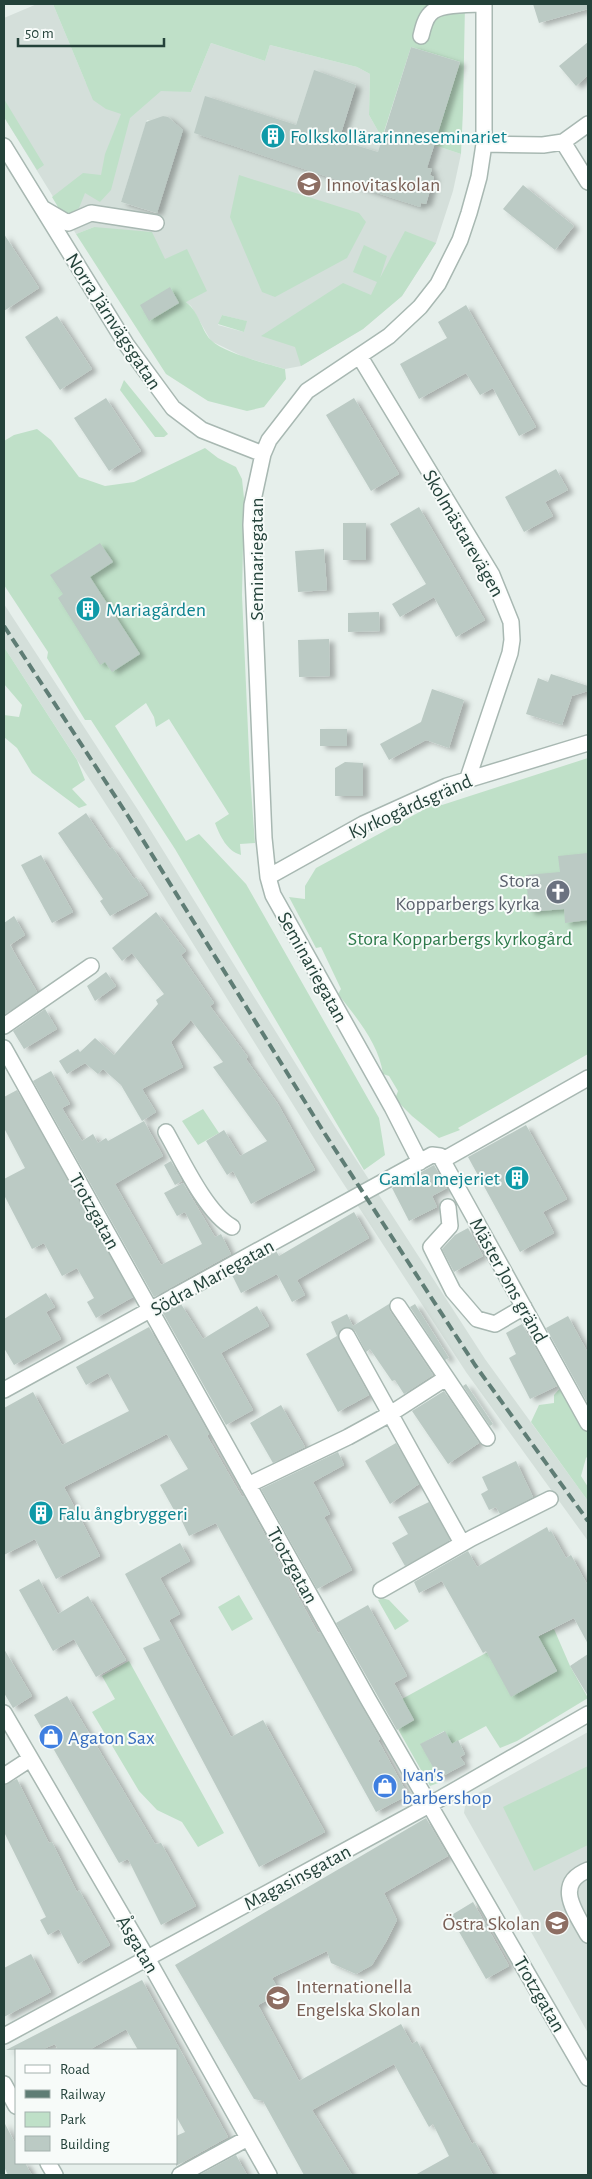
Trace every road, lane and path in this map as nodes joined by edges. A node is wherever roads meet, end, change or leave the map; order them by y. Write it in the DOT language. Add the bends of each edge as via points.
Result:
graph roads {
  1 [pos="484,4"];
  2 [pos="421,36"];
  3 [pos="588,124"];
  4 [pos="563,142"];
  5 [pos="484,144"];
  6 [pos="4,146"];
  7 [pos="588,182"];
  8 [pos="42,208"];
  9 [pos="156,223"];
  10 [pos="360,357"];
  11 [pos="262,454"];
  12 [pos="588,743"];
  13 [pos="468,778"];
  14 [pos="268,877"];
  15 [pos="91,966"];
  16 [pos="4,1026"];
  17 [pos="4,1048"];
  18 [pos="588,1078"];
  19 [pos="166,1132"];
  20 [pos="443,1160"];
  21 [pos="420,1162"];
  22 [pos="448,1207"];
  23 [pos="232,1227"];
  24 [pos="398,1306"];
  25 [pos="524,1308"];
  26 [pos="150,1311"];
  27 [pos="347,1336"];
  28 [pos="446,1378"];
  29 [pos="6,1385"];
  30 [pos="390,1414"];
  31 [pos="588,1423"];
  32 [pos="487,1438"];
  33 [pos="248,1484"];
  34 [pos="550,1499"];
  35 [pos="462,1544"];
  36 [pos="381,1590"];
  37 [pos="588,1714"];
  38 [pos="5,1718"];
  39 [pos="30,1759"];
  40 [pos="4,1776"];
  41 [pos="431,1804"];
  42 [pos="588,1870"];
  43 [pos="588,1935"];
  44 [pos="146,1958"];
  45 [pos="4,2036"];
  46 [pos="588,2078"];
  47 [pos="4,2084"];
  48 [pos="15,2104"];
  49 [pos="248,2138"];
  50 [pos="49,2164"];
  51 [pos="55,2175"];
  52 [pos="180,2175"];
  53 [pos="269,2175"];
  1 -- 2 [label="street" via="447,6 431,13"];
  1 -- 5 [label="street, Seminariegatan"];
  3 -- 4 [label="street"];
  4 -- 5 [label="street"];
  4 -- 7 [label="street"];
  5 -- 10 [label="street, Seminariegatan" via="469,212 446,270 407,321"];
  6 -- 8 [label="street, Norra Järnvägsgatan"];
  8 -- 9 [label="street" via="68,223 91,213"];
  8 -- 11 [label="street, Norra Järnvägsgatan" via="126,344 173,408 202,430"];
  10 -- 11 [label="street, Seminariegatan" via="307,390"];
  10 -- 13 [label="street, Skolmästarevägen" via="492,575 511,622 510,653"];
  11 -- 14 [label="street, Seminariegatan" via="251,525"];
  12 -- 13 [label="street, Kyrkogårdsgränd"];
  13 -- 14 [label="street, Kyrkogårdsgränd" via="363,824"];
  14 -- 21 [label="street, Seminariegatan" via="274,896"];
  15 -- 16 [label="street"];
  17 -- 26 [label="street, Trotzgatan"];
  18 -- 20 [label="street"];
  19 -- 23 [label="street" via="212,1209 222,1222"];
  20 -- 21 [label="street" via="432,1155"];
  20 -- 25 [label="street, Mäster Jons gränd"];
  21 -- 26 [label="street, Södra Mariegatan"];
  22 -- 25 [label="street" via="450,1226 431,1247 453,1292 477,1319 495,1324"];
  24 -- 28 [label="street"];
  25 -- 31 [label="street, Mäster Jons gränd"];
  26 -- 29 [label="street, Södra Mariegatan"];
  26 -- 33 [label="street, Trotzgatan"];
  27 -- 30 [label="street"];
  28 -- 30 [label="street"];
  28 -- 32 [label="street"];
  30 -- 33 [label="street"];
  30 -- 35 [label="street"];
  33 -- 41 [label="street, Trotzgatan" via="368,1699"];
  34 -- 35 [label="street"];
  35 -- 36 [label="street"];
  37 -- 41 [label="street, Magasinsgatan"];
  38 -- 39 [label="street, Åsgatan"];
  39 -- 40 [label="street"];
  39 -- 44 [label="street, Åsgatan"];
  41 -- 44 [label="street, Magasinsgatan"];
  41 -- 46 [label="street, Trotzgatan"];
  42 -- 43 [label="street" via="572,1880 570,1896 570,1902"];
  44 -- 45 [label="street, Magasinsgatan"];
  44 -- 49 [label="street, Åsgatan"];
  47 -- 48 [label="street"];
  49 -- 52 [label="street"];
  49 -- 53 [label="street, Åsgatan"];
  50 -- 51 [label="street"];
}
